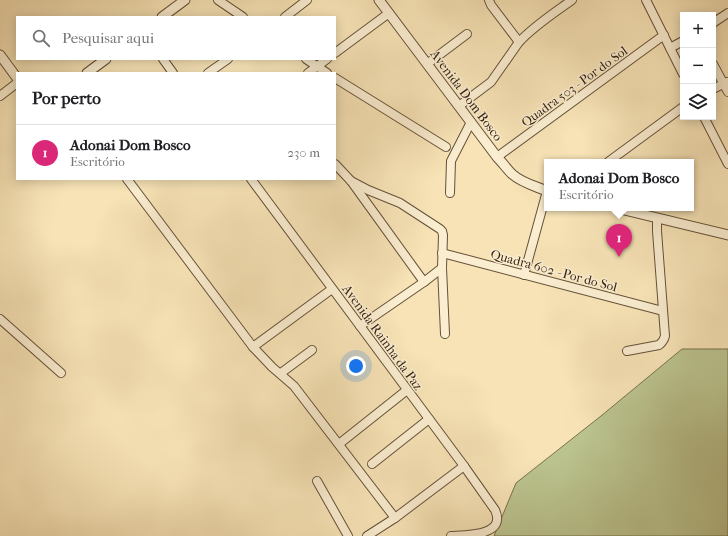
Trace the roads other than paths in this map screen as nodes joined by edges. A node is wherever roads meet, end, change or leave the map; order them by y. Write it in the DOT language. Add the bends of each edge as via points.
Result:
graph roads {
  1 [pos="185,0"];
  2 [pos="218,0"];
  3 [pos="307,0"];
  4 [pos="379,0"];
  5 [pos="489,0"];
  6 [pos="572,0"];
  7 [pos="646,0"];
  8 [pos="389,13"];
  9 [pos="728,13"];
  10 [pos="163,16"];
  11 [pos="242,16"];
  12 [pos="286,16"];
  13 [pos="716,21"];
  14 [pos="467,34"];
  15 [pos="664,35"];
  16 [pos="519,42"];
  17 [pos="680,43"];
  18 [pos="670,48"];
  19 [pos="336,52"];
  20 [pos="0,55"];
  21 [pos="105,60"];
  22 [pos="164,60"];
  23 [pos="227,60"];
  24 [pos="308,60"];
  25 [pos="326,60"];
  26 [pos="427,64"];
  27 [pos="317,66"];
  28 [pos="680,68"];
  29 [pos="716,68"];
  30 [pos="88,72"];
  31 [pos="172,72"];
  32 [pos="209,72"];
  33 [pos="309,72"];
  34 [pos="326,72"];
  35 [pos="16,77"];
  36 [pos="336,79"];
  37 [pos="726,83"];
  38 [pos="16,84"];
  39 [pos="716,88"];
  40 [pos="728,92"];
  41 [pos="0,96"];
  42 [pos="459,106"];
  43 [pos="680,108"];
  44 [pos="706,120"];
  45 [pos="471,122"];
  46 [pos="446,147"];
  47 [pos="497,157"];
  48 [pos="612,159"];
  49 [pos="728,164"];
  50 [pos="336,165"];
  51 [pos="128,180"];
  52 [pos="252,180"];
  53 [pos="351,181"];
  54 [pos="544,190"];
  55 [pos="450,193"];
  56 [pos="544,202"];
  57 [pos="628,211"];
  58 [pos="657,218"];
  59 [pos="728,235"];
  60 [pos="442,253"];
  61 [pos="442,268"];
  62 [pos="524,275"];
  63 [pos="424,282"];
  64 [pos="332,288"];
  65 [pos="659,310"];
  66 [pos="0,319"];
  67 [pos="360,326"];
  68 [pos="445,334"];
  69 [pos="253,347"];
  70 [pos="312,350"];
  71 [pos="627,351"];
  72 [pos="61,373"];
  73 [pos="281,373"];
  74 [pos="407,390"];
  75 [pos="429,419"];
  76 [pos="339,444"];
  77 [pos="372,464"];
  78 [pos="464,466"];
  79 [pos="317,481"];
  80 [pos="395,518"];
  81 [pos="348,536"];
  82 [pos="367,536"];
  83 [pos="451,536"];
  1 -- 10 [label="street"];
  2 -- 11 [label="street"];
  3 -- 12 [label="street"];
  4 -- 8 [label="street, Avenida Dom Bosco"];
  5 -- 16 [label="street"];
  6 -- 16 [label="street"];
  7 -- 15 [label="street"];
  8 -- 19 [label="street"];
  8 -- 26 [label="street, Avenida Dom Bosco"];
  9 -- 13 [label="street"];
  14 -- 26 [label="street"];
  15 -- 18 [label="street"];
  15 -- 47 [label="street, Quadra 503 - Por do Sol"];
  16 -- 42 [label="street" via="492,82"];
  17 -- 18 [label="street"];
  18 -- 28 [label="street"];
  20 -- 35 [label="street"];
  21 -- 30 [label="street"];
  22 -- 31 [label="street"];
  23 -- 32 [label="street"];
  24 -- 27 [label="street"];
  25 -- 27 [label="street"];
  26 -- 42 [label="street, Avenida Dom Bosco"];
  27 -- 33 [label="street"];
  27 -- 34 [label="street"];
  29 -- 37 [label="street"];
  36 -- 46 [label="street"];
  37 -- 39 [label="street"];
  37 -- 40 [label="street"];
  38 -- 41 [label="street"];
  42 -- 45 [label="street, Avenida Dom Bosco"];
  43 -- 48 [label="street"];
  44 -- 49 [label="street"];
  45 -- 47 [label="street, Avenida Dom Bosco"];
  45 -- 55 [label="street" via="451,161"];
  47 -- 54 [label="street, Avenida Dom Bosco" via="519,180"];
  50 -- 53 [label="street"];
  51 -- 69 [label="street"];
  52 -- 64 [label="street, Avenida Rainha da Paz"];
  53 -- 60 [label="street" via="400,203 440,229 443,235"];
  53 -- 63 [label="street"];
  56 -- 62 [label="street"];
  57 -- 58 [label="street"];
  58 -- 59 [label="street"];
  58 -- 71 [label="street" via="665,336 660,345"];
  60 -- 61 [label="street"];
  60 -- 62 [label="street, Quadra 602 - Por do Sol"];
  61 -- 63 [label="street"];
  61 -- 68 [label="street"];
  62 -- 65 [label="street, Quadra 602 - Por do Sol"];
  63 -- 67 [label="street"];
  64 -- 67 [label="street, Avenida Rainha da Paz"];
  64 -- 69 [label="street"];
  66 -- 72 [label="street"];
  67 -- 74 [label="street, Avenida Rainha da Paz"];
  69 -- 73 [label="street"];
  70 -- 73 [label="street"];
  73 -- 76 [label="street"];
  74 -- 75 [label="street, Avenida Rainha da Paz"];
  74 -- 76 [label="street"];
  75 -- 77 [label="street"];
  75 -- 78 [label="street, Avenida Rainha da Paz"];
  76 -- 80 [label="street"];
  78 -- 80 [label="street"];
  78 -- 83 [label="street, Avenida Rainha da Paz" via="494,510 496,522 487,532"];
  79 -- 81 [label="street"];
  80 -- 82 [label="street"];
}
